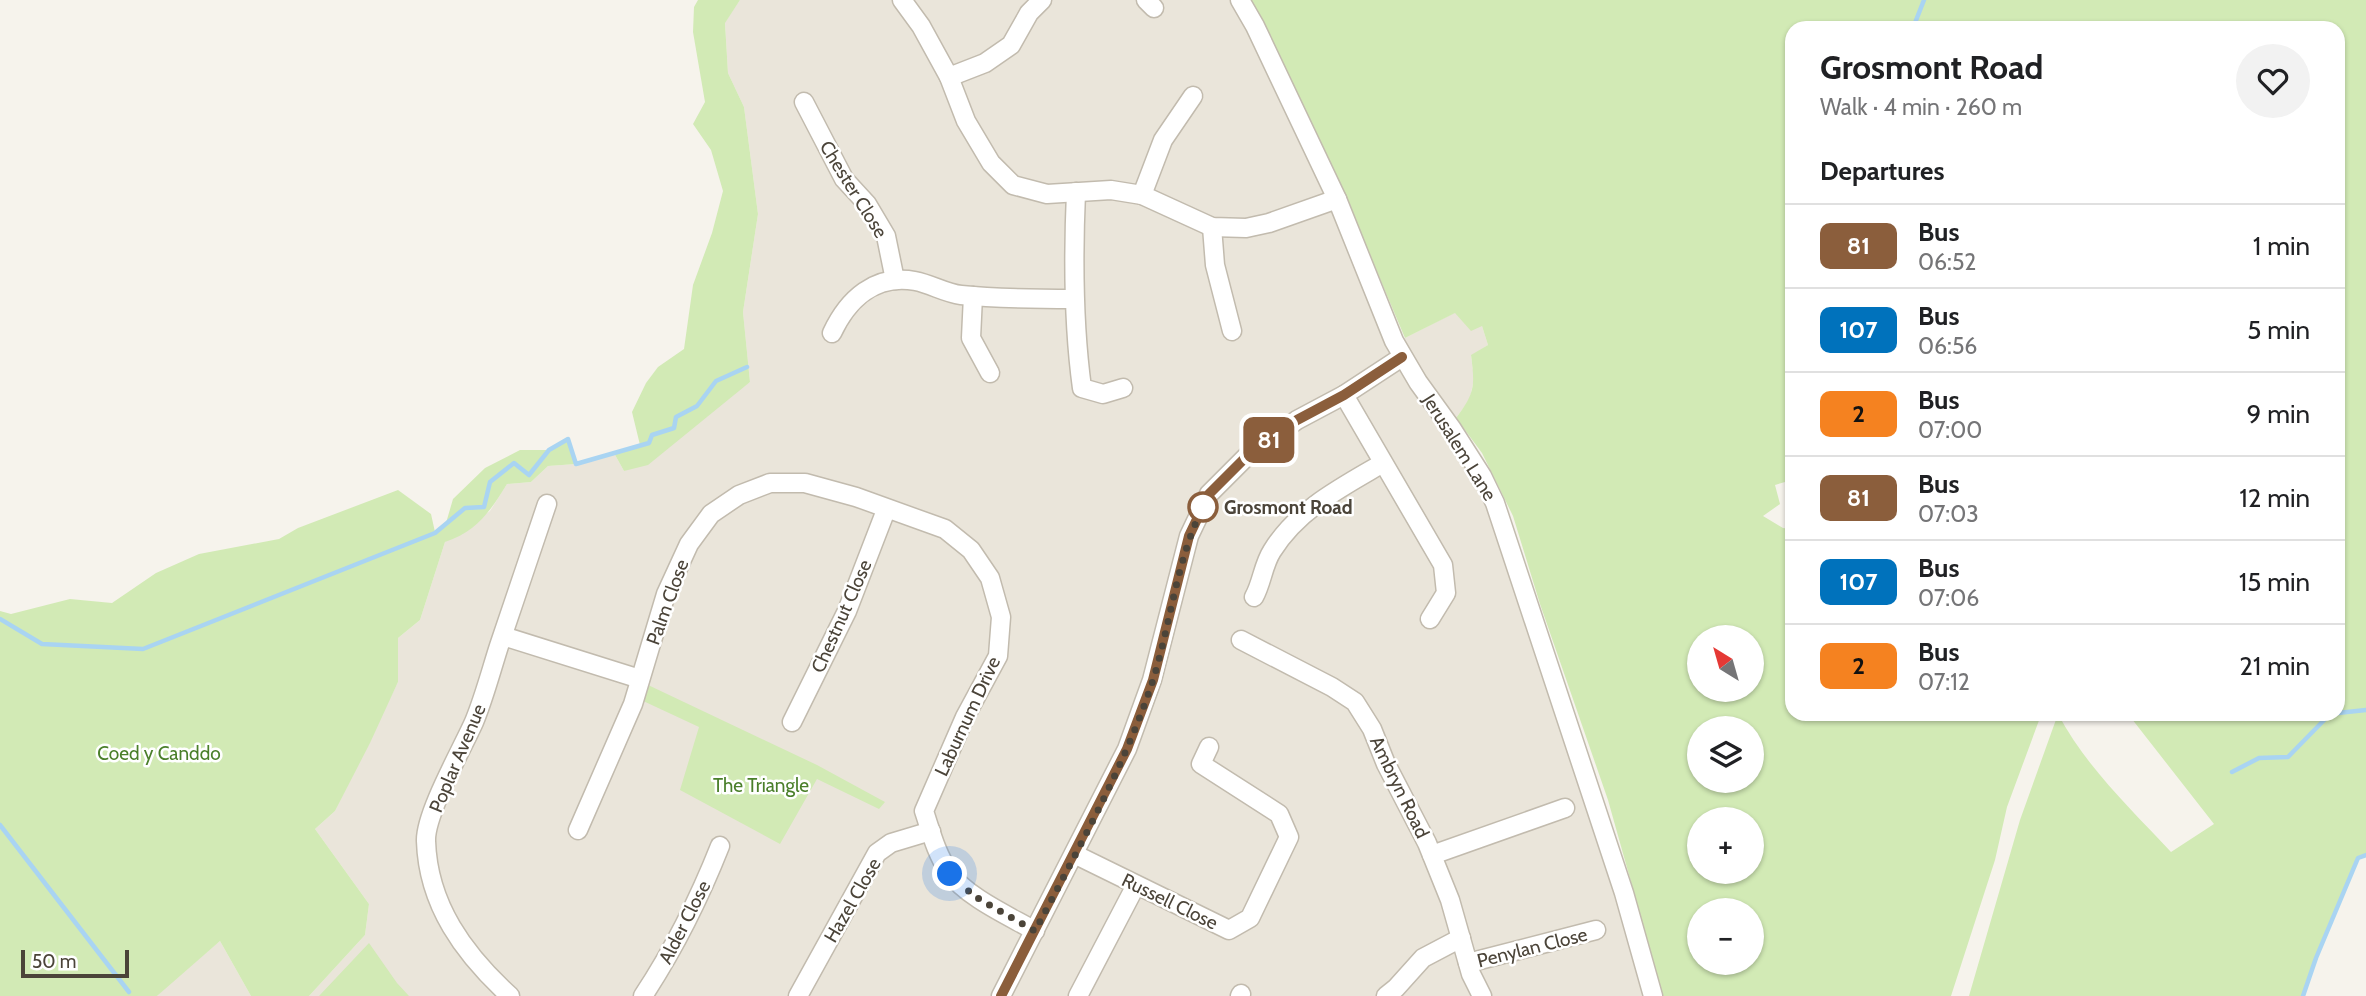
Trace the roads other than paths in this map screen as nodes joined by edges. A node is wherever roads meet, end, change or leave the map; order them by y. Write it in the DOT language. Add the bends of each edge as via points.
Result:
graph roads {
  1 [pos="902,0"];
  2 [pos="1042,0"];
  3 [pos="1240,0"];
  4 [pos="949,77"];
  5 [pos="1193,96"];
  6 [pos="804,102"];
  7 [pos="1076,192"];
  8 [pos="1142,195"];
  9 [pos="1337,199"];
  10 [pos="1212,227"];
  11 [pos="895,280"];
  12 [pos="973,296"];
  13 [pos="1074,299"];
  14 [pos="1232,331"];
  15 [pos="832,333"];
  16 [pos="1402,357"];
  17 [pos="989,373"];
  18 [pos="1122,388"];
  19 [pos="1344,395"];
  20 [pos="1383,463"];
  21 [pos="547,504"];
  22 [pos="886,510"];
  23 [pos="1254,597"];
  24 [pos="1430,619"];
  25 [pos="503,636"];
  26 [pos="1241,640"];
  27 [pos="640,679"];
  28 [pos="792,722"];
  29 [pos="1209,747"];
  30 [pos="1565,808"];
  31 [pos="578,830"];
  32 [pos="931,831"];
  33 [pos="720,846"];
  34 [pos="1074,854"];
  35 [pos="1432,855"];
  36 [pos="1136,884"];
  37 [pos="1596,930"];
  38 [pos="1035,931"];
  39 [pos="1461,938"];
  40 [pos="1468,963"];
  41 [pos="510,996"];
  42 [pos="643,996"];
  43 [pos="797,996"];
  44 [pos="1001,996"];
  45 [pos="1078,996"];
  46 [pos="1386,996"];
  47 [pos="1482,996"];
  48 [pos="1653,996"];
  1 -- 4 [label="street"];
  2 -- 4 [label="street" via="1010,46 985,63"];
  3 -- 9 [label="street, Jerusalem Lane"];
  4 -- 7 [label="street" via="966,121 992,163 1013,185 1047,194"];
  5 -- 8 [label="street" via="1163,141"];
  6 -- 11 [label="street, Chester Close" via="844,179 867,204 886,236"];
  7 -- 8 [label="street" via="1111,190"];
  7 -- 13 [label="street"];
  8 -- 10 [label="street"];
  9 -- 10 [label="street" via="1269,223"];
  9 -- 16 [label="street, Jerusalem Lane"];
  10 -- 14 [label="street" via="1215,265"];
  11 -- 12 [label="street"];
  11 -- 15 [label="street" via="874,284 856,298"];
  12 -- 13 [label="street"];
  12 -- 17 [label="street" via="971,338"];
  13 -- 18 [label="street" via="1082,388 1103,394"];
  16 -- 19 [label="street"];
  16 -- 48 [label="street, Jerusalem Lane" via="1482,476 1495,503 1624,892"];
  19 -- 20 [label="street"];
  19 -- 34 [label="street" via="1297,420 1248,455 1209,494 1189,536 1153,680 1127,749"];
  20 -- 23 [label="street" via="1319,500 1287,528 1270,554"];
  20 -- 24 [label="street" via="1443,565 1446,593"];
  21 -- 25 [label="street, Poplar Avenue"];
  22 -- 27 [label="street, Palm Close" via="805,483 771,483 739,495 711,514 689,544 666,594"];
  22 -- 28 [label="street, Chestnut Close" via="847,611"];
  22 -- 32 [label="street, Laburnum Drive" via="945,529 971,550 990,578 1001,617 998,656 924,811"];
  25 -- 27 [label="street"];
  25 -- 41 [label="street, Poplar Avenue" via="475,720 436,804 426,838 432,881 458,941"];
  26 -- 35 [label="street, Ambryn Road" via="1355,702"];
  27 -- 31 [label="street, Palm Close" via="612,757"];
  29 -- 36 [label="street, Russell Close" via="1201,764 1279,814 1289,837 1250,918 1229,930"];
  30 -- 35 [label="street"];
  32 -- 38 [label="street, Laburnum Drive" via="950,874 974,896"];
  32 -- 43 [label="street, Hazel Close" via="891,843 877,853"];
  33 -- 42 [label="street, Alder Close" via="667,959"];
  34 -- 36 [label="street, Russell Close"];
  34 -- 38 [label="street"];
  35 -- 39 [label="street, Ambryn Road"];
  36 -- 45 [label="street"];
  37 -- 40 [label="street, Penylan Close"];
  38 -- 44 [label="street"];
  39 -- 40 [label="street, Ambryn Road"];
  39 -- 46 [label="street" via="1423,958"];
  40 -- 47 [label="street, Ambryn Road"];
}
